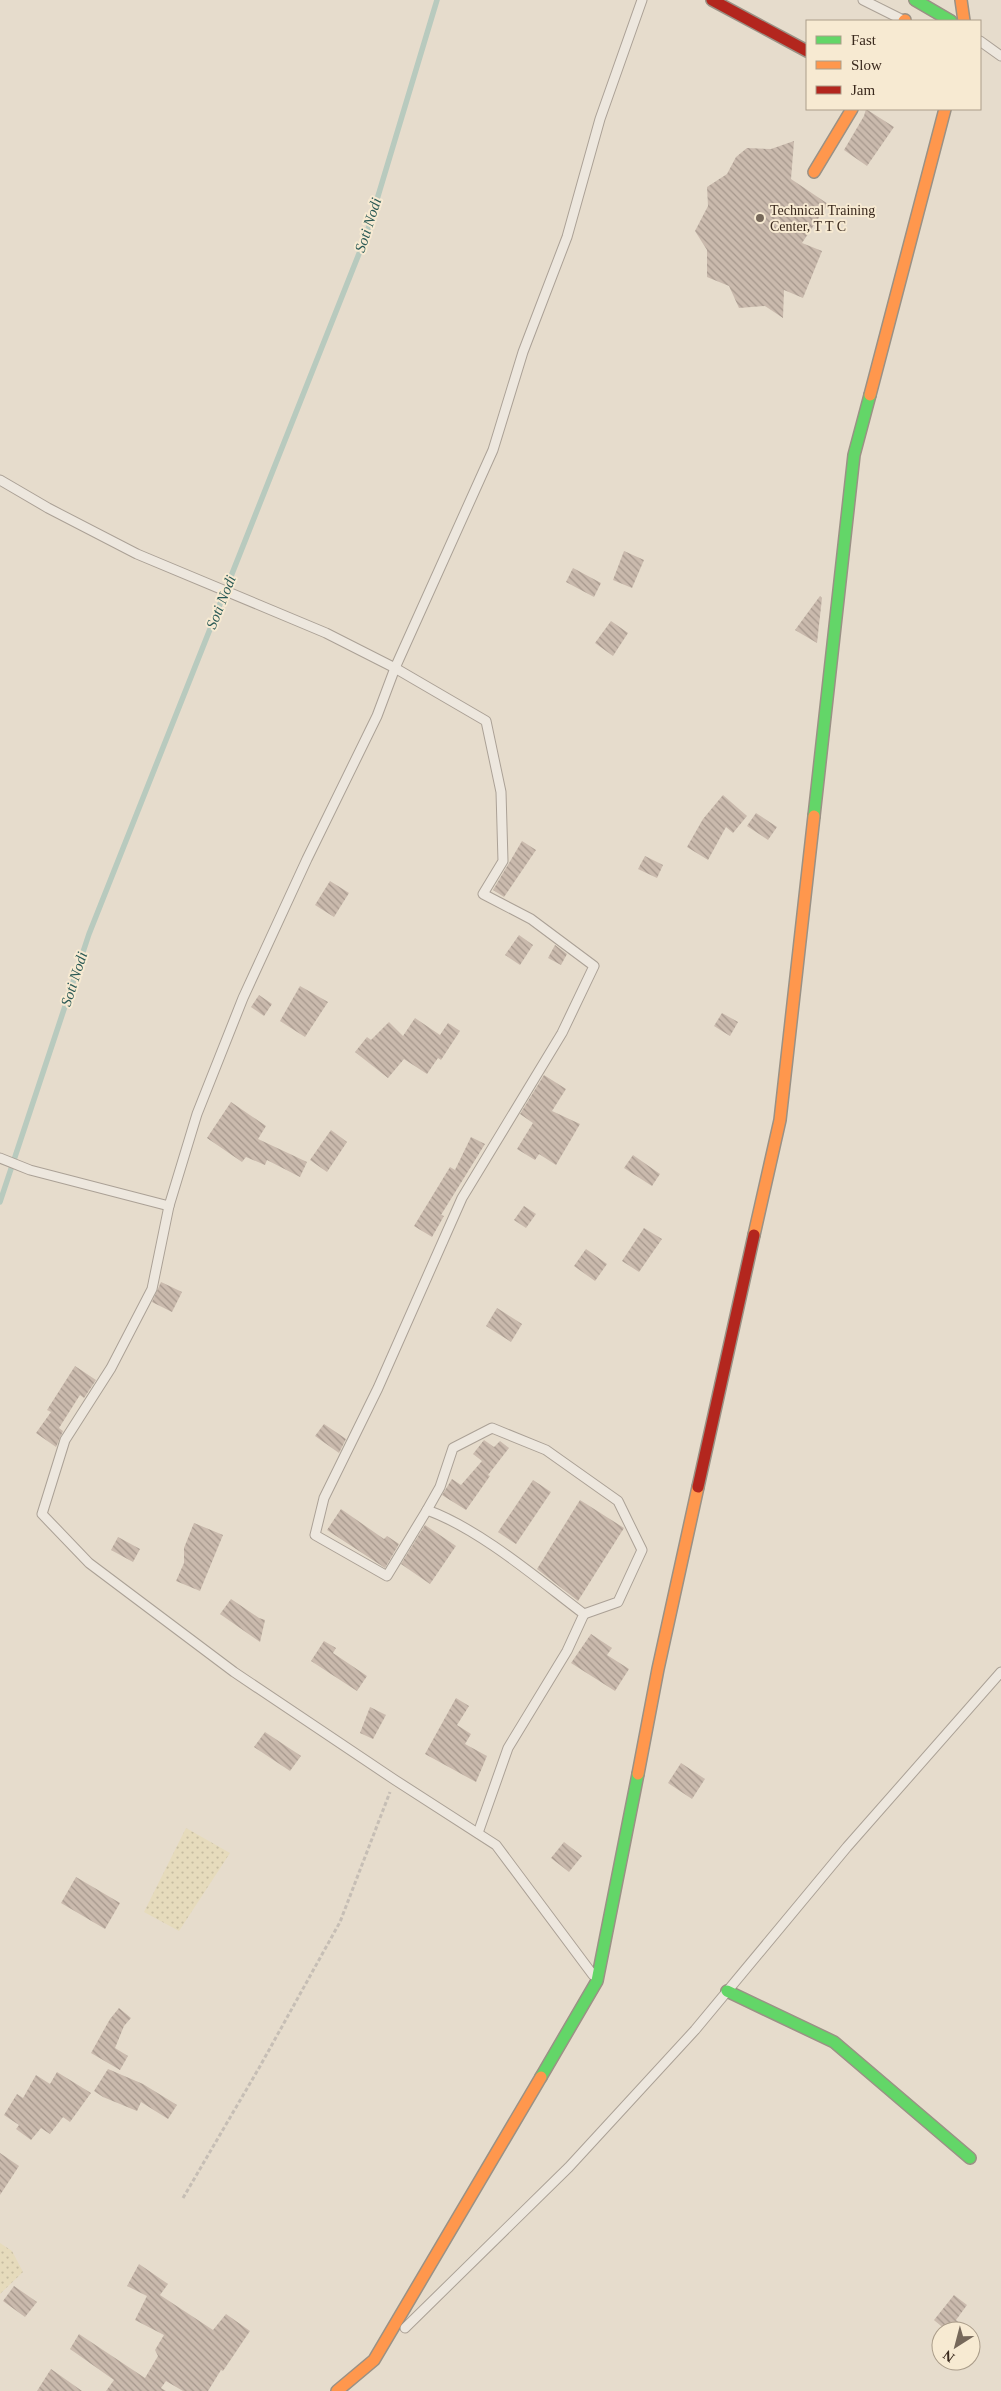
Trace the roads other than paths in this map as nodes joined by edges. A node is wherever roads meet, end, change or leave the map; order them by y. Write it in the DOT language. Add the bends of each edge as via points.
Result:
graph roads {
  1 [pos="642,0"];
  2 [pos="712,0"];
  3 [pos="863,0"];
  4 [pos="961,0"];
  5 [pos="910,10"];
  6 [pos="946,20"];
  7 [pos="964,20"];
  8 [pos="981,42"];
  9 [pos="806,50"];
  10 [pos="1001,56"];
  11 [pos="851,110"];
  12 [pos="944,110"];
  13 [pos="814,172"];
  14 [pos="0,480"];
  15 [pos="395,668"];
  16 [pos="0,1158"];
  17 [pos="169,1206"];
  18 [pos="427,1510"];
  19 [pos="584,1614"];
  20 [pos="1001,1672"];
  21 [pos="478,1833"];
  22 [pos="598,1981"];
  23 [pos="727,1991"];
  24 [pos="970,2158"];
  25 [pos="374,2360"];
  26 [pos="337,2391"];
  1 -- 15 [label="lane" via="600,119 567,237 523,352 493,450"];
  2 -- 9 [label="main road"];
  3 -- 5 [label="lane"];
  4 -- 7 [label="main road"];
  5 -- 6 [label="main road"];
  8 -- 10 [label="lane"];
  11 -- 13 [label="main road"];
  12 -- 22 [label="main road" via="854,455 780,1120 658,1668"];
  14 -- 15 [label="lane" via="137,554 326,633"];
  15 -- 17 [label="lane" via="378,716 243,998 197,1114"];
  15 -- 18 [label="lane" via="486,721 501,792 503,861 483,894 531,919 594,966 562,1033 462,1198 378,1388 324,1498 315,1535 387,1576"];
  16 -- 17 [label="lane" via="30,1170"];
  17 -- 21 [label="lane" via="152,1289 111,1368 65,1440 42,1514 89,1563 234,1672"];
  18 -- 19 [label="lane" via="447,1517 499,1551"];
  18 -- 19 [label="lane" via="440,1487 453,1448 492,1428 546,1450 618,1501 642,1550 618,1602"];
  19 -- 21 [label="lane" via="567,1651 508,1748"];
  20 -- 23 [label="lane" via="847,1846"];
  21 -- 22 [label="lane" via="496,1844"];
  22 -- 25 [label="main road"];
  23 -- 24 [label="main road" via="834,2042"];
  23 -- 25 [label="lane" via="569,2167"];
  25 -- 26 [label="main road"];
}
